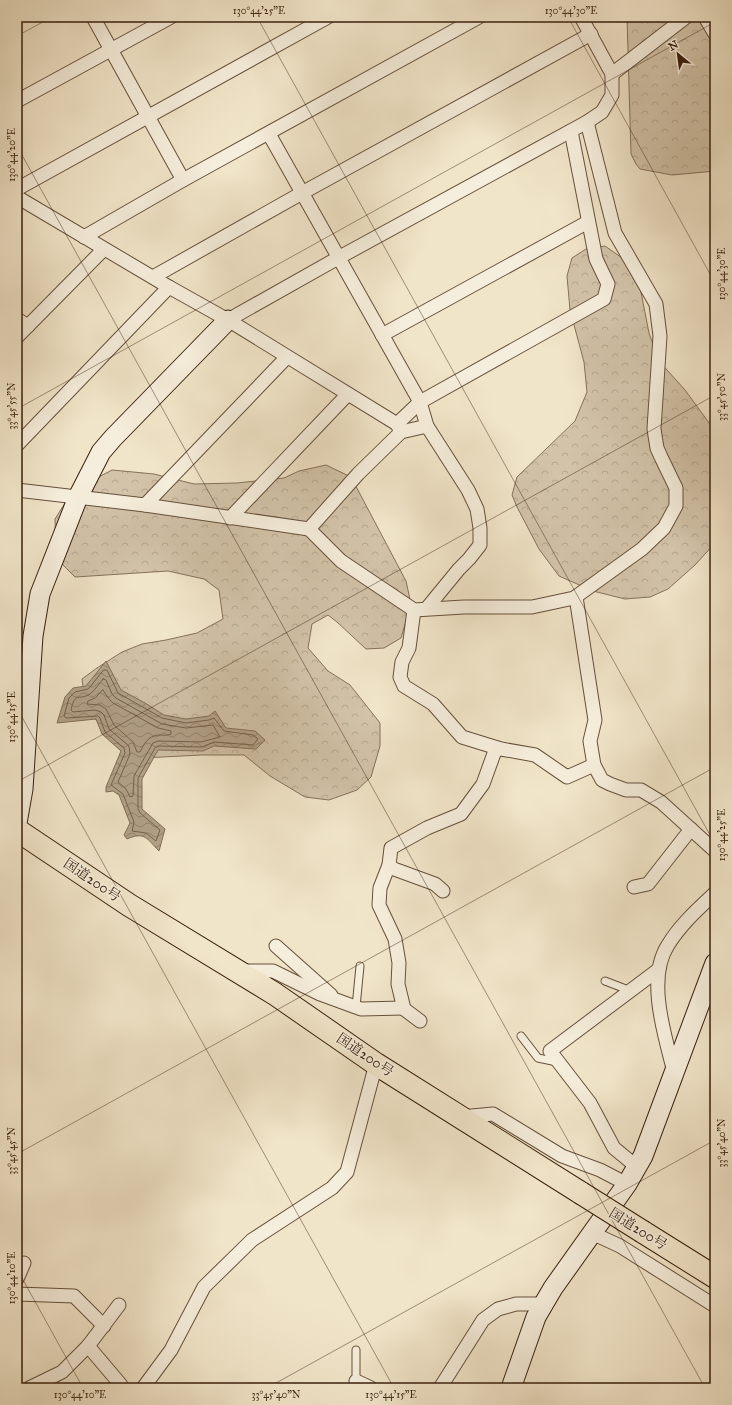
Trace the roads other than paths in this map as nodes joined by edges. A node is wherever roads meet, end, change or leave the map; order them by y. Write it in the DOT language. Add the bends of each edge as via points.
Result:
graph roads {
  1 [pos="93,17"];
  2 [pos="171,17"];
  3 [pos="328,17"];
  4 [pos="479,17"];
  5 [pos="581,17"];
  6 [pos="686,17"];
  7 [pos="705,17"];
  8 [pos="462,21"];
  9 [pos="591,34"];
  10 [pos="715,34"];
  11 [pos="111,50"];
  12 [pos="612,74"];
  13 [pos="17,101"];
  14 [pos="148,116"];
  15 [pos="587,122"];
  16 [pos="571,130"];
  17 [pos="269,134"];
  18 [pos="183,180"];
  19 [pos="17,189"];
  20 [pos="302,193"];
  21 [pos="17,196"];
  22 [pos="588,222"];
  23 [pos="84,237"];
  24 [pos="104,249"];
  25 [pos="338,258"];
  26 [pos="153,277"];
  27 [pos="169,287"];
  28 [pos="228,320"];
  29 [pos="22,323"];
  30 [pos="382,335"];
  31 [pos="17,336"];
  32 [pos="287,357"];
  33 [pos="348,394"];
  34 [pos="420,402"];
  35 [pos="427,426"];
  36 [pos="399,428"];
  37 [pos="17,446"];
  38 [pos="17,490"];
  39 [pos="78,497"];
  40 [pos="145,505"];
  41 [pos="230,518"];
  42 [pos="309,529"];
  43 [pos="576,597"];
  44 [pos="420,609"];
  45 [pos="496,748"];
  46 [pos="594,765"];
  47 [pos="17,823"];
  48 [pos="691,829"];
  49 [pos="17,830"];
  50 [pos="715,851"];
  51 [pos="389,865"];
  52 [pos="634,887"];
  53 [pos="443,891"];
  54 [pos="715,893"];
  55 [pos="276,946"];
  56 [pos="715,964"];
  57 [pos="360,966"];
  58 [pos="658,970"];
  59 [pos="236,971"];
  60 [pos="605,981"];
  61 [pos="631,991"];
  62 [pos="337,1000"];
  63 [pos="356,1007"];
  64 [pos="403,1008"];
  65 [pos="420,1021"];
  66 [pos="520,1036"];
  67 [pos="559,1063"];
  68 [pos="376,1064"];
  69 [pos="674,1072"];
  70 [pos="462,1117"];
  71 [pos="637,1167"];
  72 [pos="627,1184"];
  73 [pos="592,1233"];
  74 [pos="24,1263"];
  75 [pos="715,1277"];
  76 [pos="17,1279"];
  77 [pos="17,1294"];
  78 [pos="544,1304"];
  79 [pos="119,1305"];
  80 [pos="715,1306"];
  81 [pos="104,1326"];
  82 [pos="88,1346"];
  83 [pos="356,1350"];
  84 [pos="354,1385"];
  85 [pos="29,1388"];
  86 [pos="122,1388"];
  87 [pos="143,1388"];
  88 [pos="371,1388"];
  89 [pos="440,1388"];
  90 [pos="511,1388"];
  1 -- 11 [label="street"];
  2 -- 11 [label="street"];
  3 -- 14 [label="street"];
  4 -- 8 [label="street"];
  5 -- 9 [label="street"];
  6 -- 12 [label="street"];
  7 -- 10 [label="street"];
  8 -- 17 [label="street"];
  9 -- 12 [label="street"];
  9 -- 20 [label="street"];
  11 -- 13 [label="street"];
  11 -- 14 [label="street"];
  12 -- 15 [label="street" via="612,95 602,112"];
  14 -- 18 [label="street"];
  14 -- 19 [label="street"];
  15 -- 16 [label="street"];
  15 -- 43 [label="street" via="615,233 656,304 660,336 654,429 657,448 676,488 676,506 664,528 642,549"];
  16 -- 22 [label="street"];
  16 -- 25 [label="street"];
  17 -- 18 [label="street"];
  17 -- 20 [label="street"];
  18 -- 23 [label="street"];
  20 -- 25 [label="street"];
  20 -- 26 [label="street"];
  21 -- 23 [label="street"];
  22 -- 30 [label="street"];
  22 -- 34 [label="street" via="596,259 608,284 604,299"];
  23 -- 24 [label="street"];
  24 -- 26 [label="street"];
  24 -- 29 [label="street"];
  25 -- 28 [label="street"];
  25 -- 30 [label="street"];
  26 -- 27 [label="street"];
  27 -- 28 [label="street"];
  27 -- 37 [label="street"];
  28 -- 32 [label="street"];
  28 -- 39 [label="street" via="101,452"];
  29 -- 31 [label="street"];
  30 -- 34 [label="street"];
  32 -- 33 [label="street"];
  32 -- 40 [label="street"];
  33 -- 36 [label="street"];
  33 -- 41 [label="street"];
  34 -- 35 [label="street"];
  34 -- 36 [label="street"];
  35 -- 36 [label="street"];
  35 -- 44 [label="street" via="468,490 477,509 480,545"];
  36 -- 42 [label="street"];
  38 -- 39 [label="street"];
  39 -- 40 [label="street"];
  39 -- 47 [label="street" via="40,594 33,636 23,789"];
  40 -- 41 [label="street"];
  41 -- 42 [label="street"];
  42 -- 44 [label="street" via="341,562"];
  43 -- 44 [label="street" via="532,607"];
  43 -- 46 [label="street" via="595,720 590,741"];
  44 -- 45 [label="street" via="409,648 402,662 400,676 404,686 433,704 462,738"];
  45 -- 46 [label="street" via="535,755 567,777"];
  45 -- 51 [label="street" via="483,784 461,814 427,828 391,848"];
  46 -- 48 [label="street" via="602,780 626,790 641,790 661,802"];
  48 -- 50 [label="street"];
  48 -- 52 [label="street" via="648,884"];
  49 -- 59 [label="highway, 国道200号" via="129,905"];
  51 -- 53 [label="street" via="435,884"];
  51 -- 64 [label="street" via="380,888 379,905 395,939 399,963 398,984"];
  54 -- 58 [label="street" via="682,926 667,946"];
  55 -- 62 [label="street"];
  56 -- 69 [label="street"];
  57 -- 63 [label="lane"];
  58 -- 61 [label="street"];
  58 -- 69 [label="street" via="661,1024"];
  59 -- 62 [label="street" via="274,971"];
  59 -- 68 [label="highway, 国道200号" via="275,994"];
  60 -- 61 [label="lane"];
  61 -- 67 [label="street" via="550,1051"];
  62 -- 63 [label="street"];
  63 -- 64 [label="street"];
  64 -- 65 [label="street"];
  66 -- 67 [label="lane" via="538,1058"];
  67 -- 71 [label="street" via="590,1103 614,1148"];
  68 -- 70 [label="highway, 国道200号"];
  68 -- 87 [label="street" via="347,1172 332,1188 252,1240 204,1287 171,1350"];
  69 -- 71 [label="street"];
  70 -- 72 [label="street" via="493,1114 562,1156 600,1170"];
  70 -- 75 [label="highway, 国道200号, bridge"];
  71 -- 72 [label="street"];
  72 -- 73 [label="street"];
  73 -- 78 [label="street"];
  73 -- 80 [label="street" via="620,1246"];
  74 -- 76 [label="street"];
  77 -- 81 [label="street" via="74,1296"];
  78 -- 89 [label="street" via="516,1304 498,1309 483,1320"];
  78 -- 90 [label="street" via="536,1317"];
  79 -- 81 [label="street"];
  81 -- 82 [label="street"];
  82 -- 85 [label="street" via="62,1372"];
  82 -- 86 [label="street"];
  83 -- 84 [label="lane"];
  84 -- 88 [label="street"];
}
